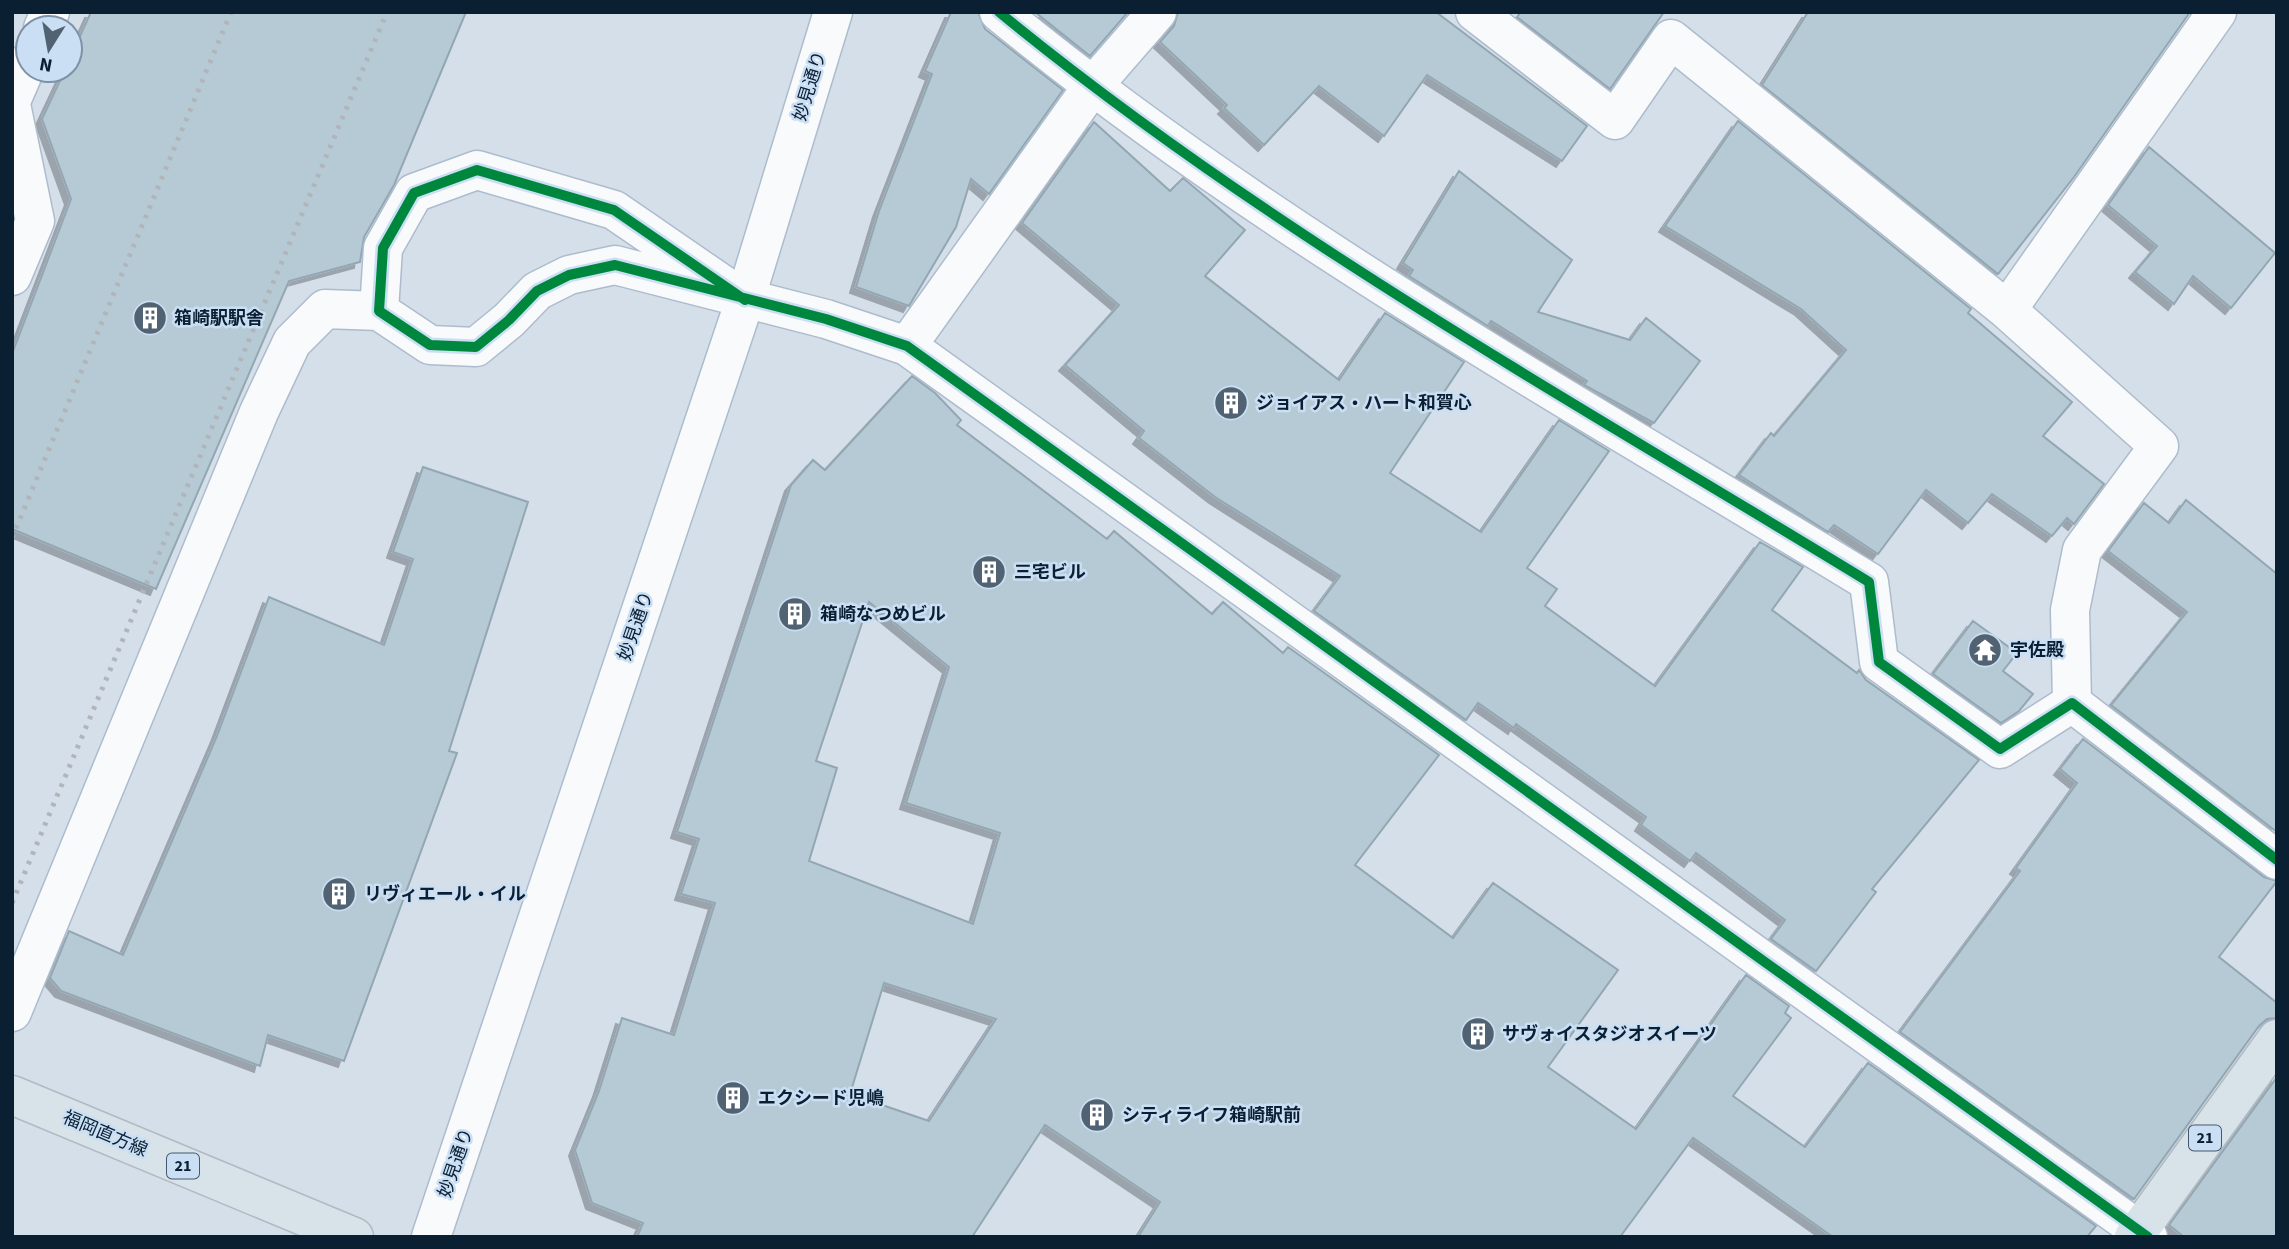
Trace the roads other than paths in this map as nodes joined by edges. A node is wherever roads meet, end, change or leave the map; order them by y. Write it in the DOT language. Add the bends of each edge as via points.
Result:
graph roads {
  1 [pos="833,12"];
  2 [pos="999,12"];
  3 [pos="1157,12"];
  4 [pos="1475,12"];
  5 [pos="2217,12"];
  6 [pos="1091,88"];
  7 [pos="12,109"];
  8 [pos="12,276"];
  9 [pos="745,300"];
  10 [pos="2007,310"];
  11 [pos="379,311"];
  12 [pos="907,346"];
  13 [pos="2072,703"];
  14 [pos="2277,860"];
  15 [pos="12,1012"];
  16 [pos="2277,1039"];
  17 [pos="12,1095"];
  18 [pos="2140,1234"];
  19 [pos="354,1237"];
  20 [pos="431,1237"];
  1 -- 9 [label="street, 妙見通り"];
  2 -- 6 [label="street"];
  3 -- 6 [label="street"];
  4 -- 10 [label="street" via="1615,121 1671,39"];
  5 -- 10 [label="street"];
  6 -- 12 [label="street"];
  6 -- 13 [label="street" via="1310,241 1869,582 1879,662 2000,749"];
  7 -- 8 [label="street" via="35,221"];
  9 -- 11 [label="street" via="615,265 569,275 537,291 475,347 430,345"];
  9 -- 11 [label="street" via="614,210 477,170 414,193 383,248"];
  9 -- 12 [label="street" via="825,319"];
  9 -- 20 [label="street, 妙見通り"];
  10 -- 13 [label="street" via="2159,446 2082,550 2070,610"];
  11 -- 15 [label="street" via="325,309 292,342"];
  12 -- 18 [label="street"];
  13 -- 14 [label="street"];
  16 -- 18 [label="main road, 21"];
  17 -- 19 [label="main road, 福岡直方線 / 21"];
}
